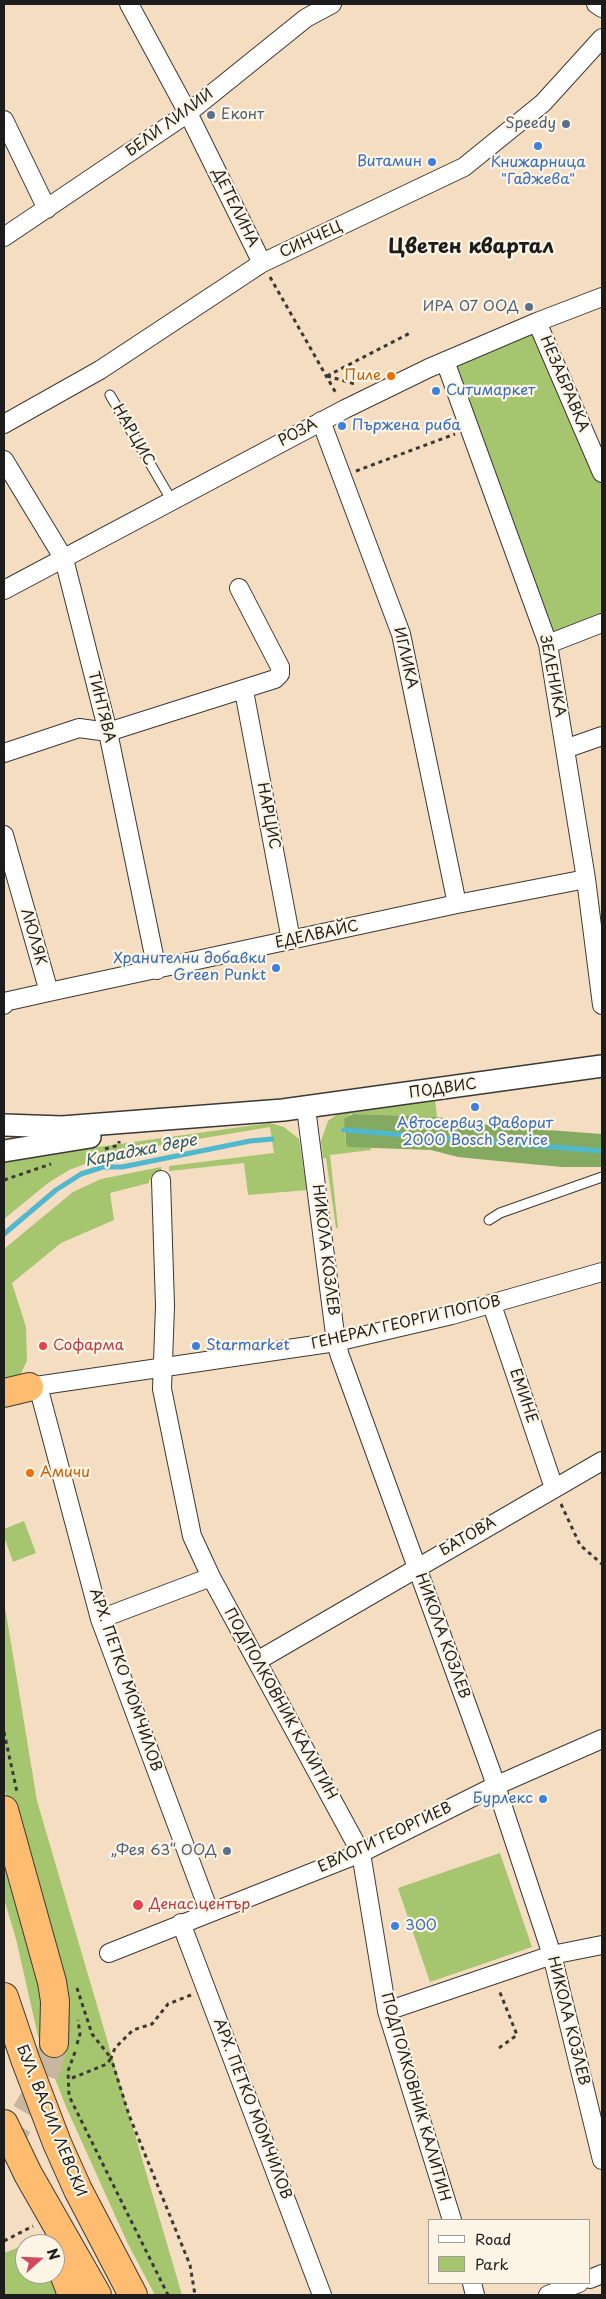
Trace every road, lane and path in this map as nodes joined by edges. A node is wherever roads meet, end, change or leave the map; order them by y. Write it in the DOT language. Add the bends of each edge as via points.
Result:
graph roads {
  1 [pos="129,4"];
  2 [pos="332,4"];
  3 [pos="596,4"];
  4 [pos="602,8"];
  5 [pos="602,38"];
  6 [pos="188,113"];
  7 [pos="4,120"];
  8 [pos="47,209"];
  9 [pos="4,237"];
  10 [pos="262,263"];
  11 [pos="602,297"];
  12 [pos="537,322"];
  13 [pos="412,332"];
  14 [pos="445,361"];
  15 [pos="327,376"];
  16 [pos="110,395"];
  17 [pos="345,409"];
  18 [pos="321,421"];
  19 [pos="4,424"];
  20 [pos="470,429"];
  21 [pos="4,460"];
  22 [pos="602,473"];
  23 [pos="341,476"];
  24 [pos="172,501"];
  25 [pos="64,558"];
  26 [pos="239,588"];
  27 [pos="4,590"];
  28 [pos="602,623"];
  29 [pos="548,644"];
  30 [pos="244,691"];
  31 [pos="108,732"];
  32 [pos="602,736"];
  33 [pos="565,749"];
  34 [pos="4,753"];
  35 [pos="4,835"];
  36 [pos="586,879"];
  37 [pos="457,904"];
  38 [pos="291,940"];
  39 [pos="157,970"];
  40 [pos="49,992"];
  41 [pos="4,1005"];
  42 [pos="602,1005"];
  43 [pos="602,1066"];
  44 [pos="283,1110"];
  45 [pos="307,1115"];
  46 [pos="4,1125"];
  47 [pos="4,1151"];
  48 [pos="599,1178"];
  49 [pos="161,1180"];
  50 [pos="489,1220"];
  51 [pos="602,1272"];
  52 [pos="492,1305"];
  53 [pos="336,1342"];
  54 [pos="164,1367"];
  55 [pos="24,1389"];
  56 [pos="602,1461"];
  57 [pos="554,1488"];
  58 [pos="602,1564"];
  59 [pos="417,1568"];
  60 [pos="211,1577"];
  61 [pos="100,1618"];
  62 [pos="257,1661"];
  63 [pos="602,1739"];
  64 [pos="495,1786"];
  65 [pos="4,1810"];
  66 [pos="361,1853"];
  67 [pos="209,1911"];
  68 [pos="181,1923"];
  69 [pos="602,1946"];
  70 [pos="109,1953"];
  71 [pos="552,1955"];
  72 [pos="494,1975"];
  73 [pos="74,1977"];
  74 [pos="207,1989"];
  75 [pos="4,1996"];
  76 [pos="387,2011"];
  77 [pos="54,2043"];
  78 [pos="500,2048"];
  79 [pos="111,2058"];
  80 [pos="72,2078"];
  81 [pos="4,2124"];
  82 [pos="602,2160"];
  83 [pos="28,2174"];
  84 [pos="452,2219"];
  85 [pos="33,2226"];
  86 [pos="50,2234"];
  87 [pos="4,2241"];
  88 [pos="65,2276"];
  89 [pos="576,2284"];
  90 [pos="72,2295"];
  91 [pos="97,2295"];
  92 [pos="133,2295"];
  93 [pos="195,2295"];
  94 [pos="322,2295"];
  95 [pos="548,2295"];
  1 -- 6 [label="street, ДЕТЕЛИНА"];
  2 -- 6 [label="street, БЕЛИ ЛИЛИИ" via="306,18"];
  3 -- 4 [label="street"];
  5 -- 10 [label="street, СИНЧЕЦ" via="543,103 464,168"];
  6 -- 8 [label="street, БЕЛИ ЛИЛИИ"];
  6 -- 10 [label="street, ДЕТЕЛИНА"];
  7 -- 8 [label="street"];
  8 -- 9 [label="street, БЕЛИ ЛИЛИИ"];
  10 -- 15 [label="path, ДЕТЕЛИНА"];
  10 -- 19 [label="street, СИНЧЕЦ" via="100,370"];
  11 -- 12 [label="street, РОЗА"];
  12 -- 14 [label="street, РОЗА"];
  12 -- 22 [label="street, НЕЗАБРАВКА"];
  13 -- 15 [label="path"];
  14 -- 17 [label="street, РОЗА"];
  14 -- 20 [label="street, ЗЕЛЕНИКА"];
  15 -- 17 [label="path, ДЕТЕЛИНА"];
  16 -- 24 [label="lane, НАРЦИС"];
  17 -- 18 [label="street, РОЗА"];
  18 -- 23 [label="street, ИГЛИКА"];
  18 -- 24 [label="street, РОЗА"];
  20 -- 23 [label="path"];
  20 -- 29 [label="street, ЗЕЛЕНИКА"];
  21 -- 25 [label="street, ТИНТЯВА"];
  23 -- 37 [label="street, ИГЛИКА" via="401,634"];
  24 -- 25 [label="street, РОЗА"];
  25 -- 27 [label="street, РОЗА"];
  25 -- 31 [label="street, ТИНТЯВА"];
  26 -- 30 [label="street" via="280,667 280,674 275,680"];
  28 -- 29 [label="street"];
  29 -- 33 [label="street, ЗЕЛЕНИКА"];
  30 -- 31 [label="street"];
  30 -- 38 [label="street, НАРЦИС"];
  31 -- 34 [label="street" via="79,728"];
  31 -- 39 [label="street, ТИНТЯВА"];
  32 -- 33 [label="street"];
  33 -- 36 [label="street, ЗЕЛЕНИКА"];
  35 -- 40 [label="street, ЛЮЛЯК"];
  36 -- 37 [label="street, ЕДЕЛВАЙС"];
  36 -- 42 [label="street, ЗЕЛЕНИКА"];
  37 -- 38 [label="street, ЕДЕЛВАЙС"];
  38 -- 39 [label="street, ЕДЕЛВАЙС"];
  39 -- 40 [label="street, ЕДЕЛВАЙС"];
  40 -- 41 [label="street" via="4,1002"];
  43 -- 45 [label="street, ПОДВИС"];
  44 -- 45 [label="street, ПОДВИС"];
  44 -- 46 [label="street, ПОДВИС" via="62,1127"];
  44 -- 47 [label="street, ПОДВИС"];
  45 -- 53 [label="street, НИКОЛА КОЗЛЕВ"];
  48 -- 50 [label="lane" via="500,1213"];
  49 -- 54 [label="street, ПОДПОЛКОВНИК КАЛИТИН"];
  51 -- 52 [label="street, ГЕНЕРАЛ ГЕОРГИ ПОПОВ"];
  52 -- 53 [label="street, ГЕНЕРАЛ ГЕОРГИ ПОПОВ"];
  52 -- 57 [label="street, ЕМИНЕ"];
  53 -- 54 [label="street, ГЕНЕРАЛ ГЕОРГИ ПОПОВ"];
  53 -- 59 [label="street, НИКОЛА КОЗЛЕВ"];
  54 -- 55 [label="street, ГЕНЕРАЛ ГЕОРГИ ПОПОВ"];
  54 -- 60 [label="street, ПОДПОЛКОВНИК КАЛИТИН" via="162,1388 189,1524"];
  55 -- 61 [label="street, АРХ. ПЕТКО МОМЧИЛОВ"];
  56 -- 57 [label="street, БАТОВА"];
  57 -- 58 [label="path" via="580,1545"];
  57 -- 59 [label="street, БАТОВА"];
  59 -- 62 [label="street, БАТОВА"];
  59 -- 64 [label="street, НИКОЛА КОЗЛЕВ"];
  60 -- 61 [label="street"];
  60 -- 62 [label="street, ПОДПОЛКОВНИК КАЛИТИН"];
  61 -- 67 [label="street, АРХ. ПЕТКО МОМЧИЛОВ"];
  62 -- 66 [label="street, ПОДПОЛКОВНИК КАЛИТИН"];
  63 -- 64 [label="street, ЕВЛОГИ ГЕОРГИЕВ"];
  64 -- 66 [label="street, ЕВЛОГИ ГЕОРГИЕВ"];
  64 -- 71 [label="street, НИКОЛА КОЗЛЕВ"];
  65 -- 77 [label="highway" via="52,1982"];
  66 -- 67 [label="street, ЕВЛОГИ ГЕОРГИЕВ"];
  66 -- 76 [label="street, ПОДПОЛКОВНИК КАЛИТИН"];
  67 -- 68 [label="street, ЕВЛОГИ ГЕОРГИЕВ"];
  68 -- 70 [label="street, ЕВЛОГИ ГЕОРГИЕВ"];
  68 -- 74 [label="street, АРХ. ПЕТКО МОМЧИЛОВ"];
  69 -- 71 [label="street"];
  71 -- 72 [label="street"];
  71 -- 82 [label="street, НИКОЛА КОЗЛЕВ"];
  72 -- 76 [label="street"];
  72 -- 78 [label="path" via="517,2035"];
  73 -- 79 [label="path" via="92,2034"];
  74 -- 79 [label="path" via="168,2004 152,2024 133,2030 115,2048"];
  74 -- 94 [label="street, АРХ. ПЕТКО МОМЧИЛОВ"];
  75 -- 92 [label="highway, БУЛ. ВАСИЛ ЛЕВСКИ" via="24,2059 57,2143"];
  76 -- 84 [label="street, ПОДПОЛКОВНИК КАЛИТИН"];
  79 -- 80 [label="path" via="107,2064"];
  79 -- 93 [label="path" via="129,2115 190,2265"];
  81 -- 83 [label="highway"];
  83 -- 86 [label="highway"];
  83 -- 91 [label="highway"];
  85 -- 87 [label="path"];
  88 -- 90 [label="highway"];
  89 -- 95 [label="street"];
}
